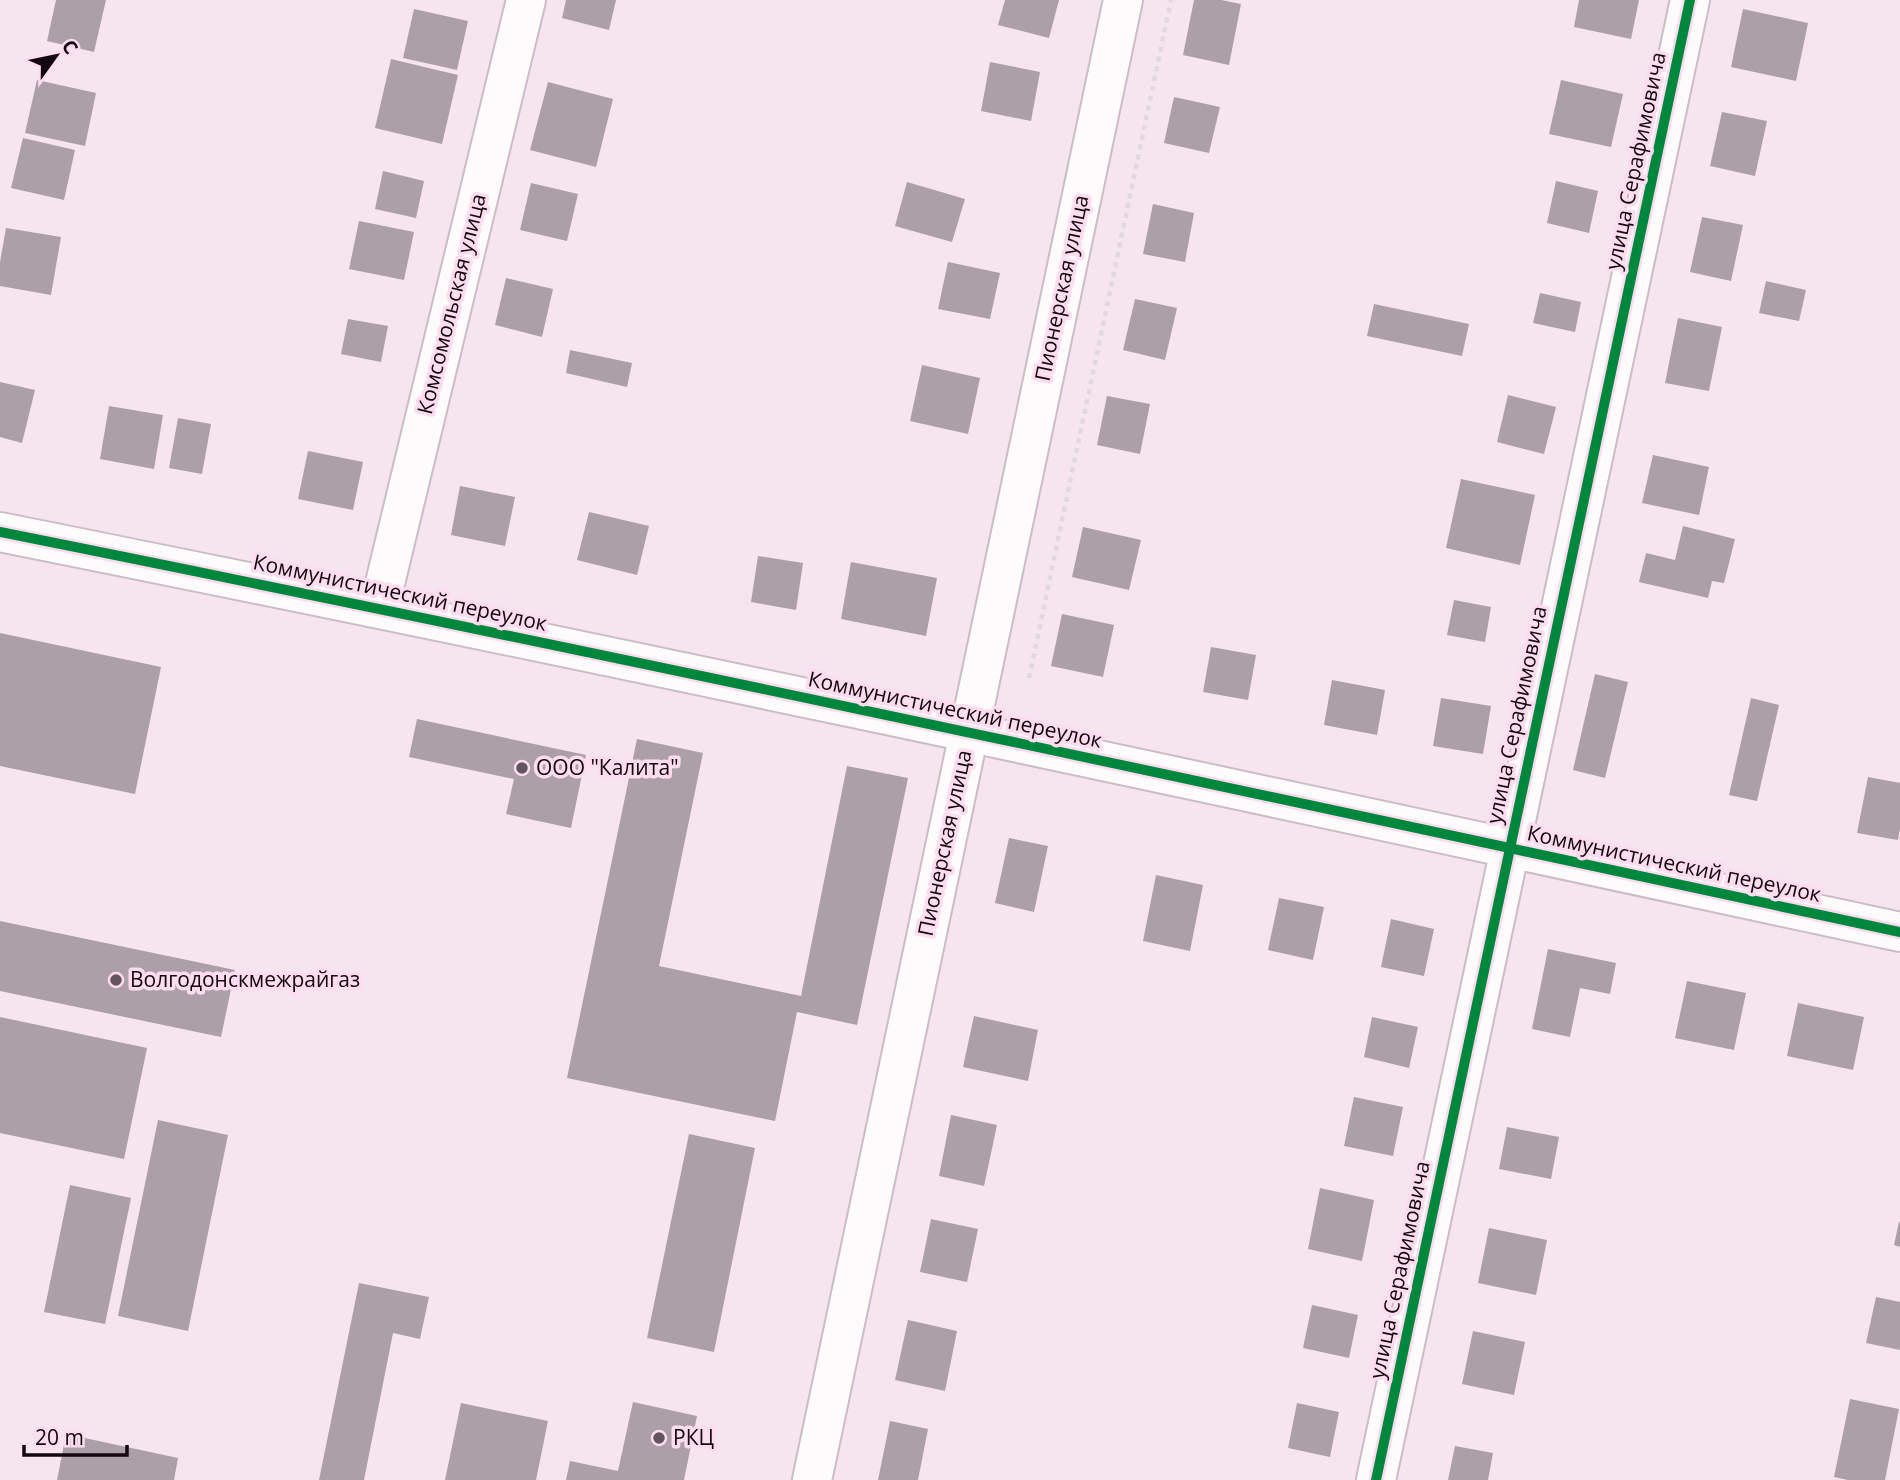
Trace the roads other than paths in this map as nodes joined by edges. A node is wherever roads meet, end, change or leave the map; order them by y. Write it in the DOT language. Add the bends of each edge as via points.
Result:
graph roads {
  1 [pos="526,0"];
  2 [pos="1123,0"];
  3 [pos="1690,0"];
  4 [pos="0,533"];
  5 [pos="379,608"];
  6 [pos="968,732"];
  7 [pos="1508,848"];
  8 [pos="1900,932"];
  9 [pos="812,1480"];
  10 [pos="1376,1480"];
  1 -- 5 [label="street, Комсомольская улица"];
  2 -- 6 [label="street, Пионерская улица"];
  3 -- 7 [label="street, улица Серафимовича"];
  4 -- 5 [label="street, Коммунистический переулок"];
  5 -- 6 [label="street, Коммунистический переулок"];
  6 -- 7 [label="street, Коммунистический переулок"];
  6 -- 9 [label="street, Пионерская улица"];
  7 -- 8 [label="street, Коммунистический переулок"];
  7 -- 10 [label="street, улица Серафимовича"];
}
